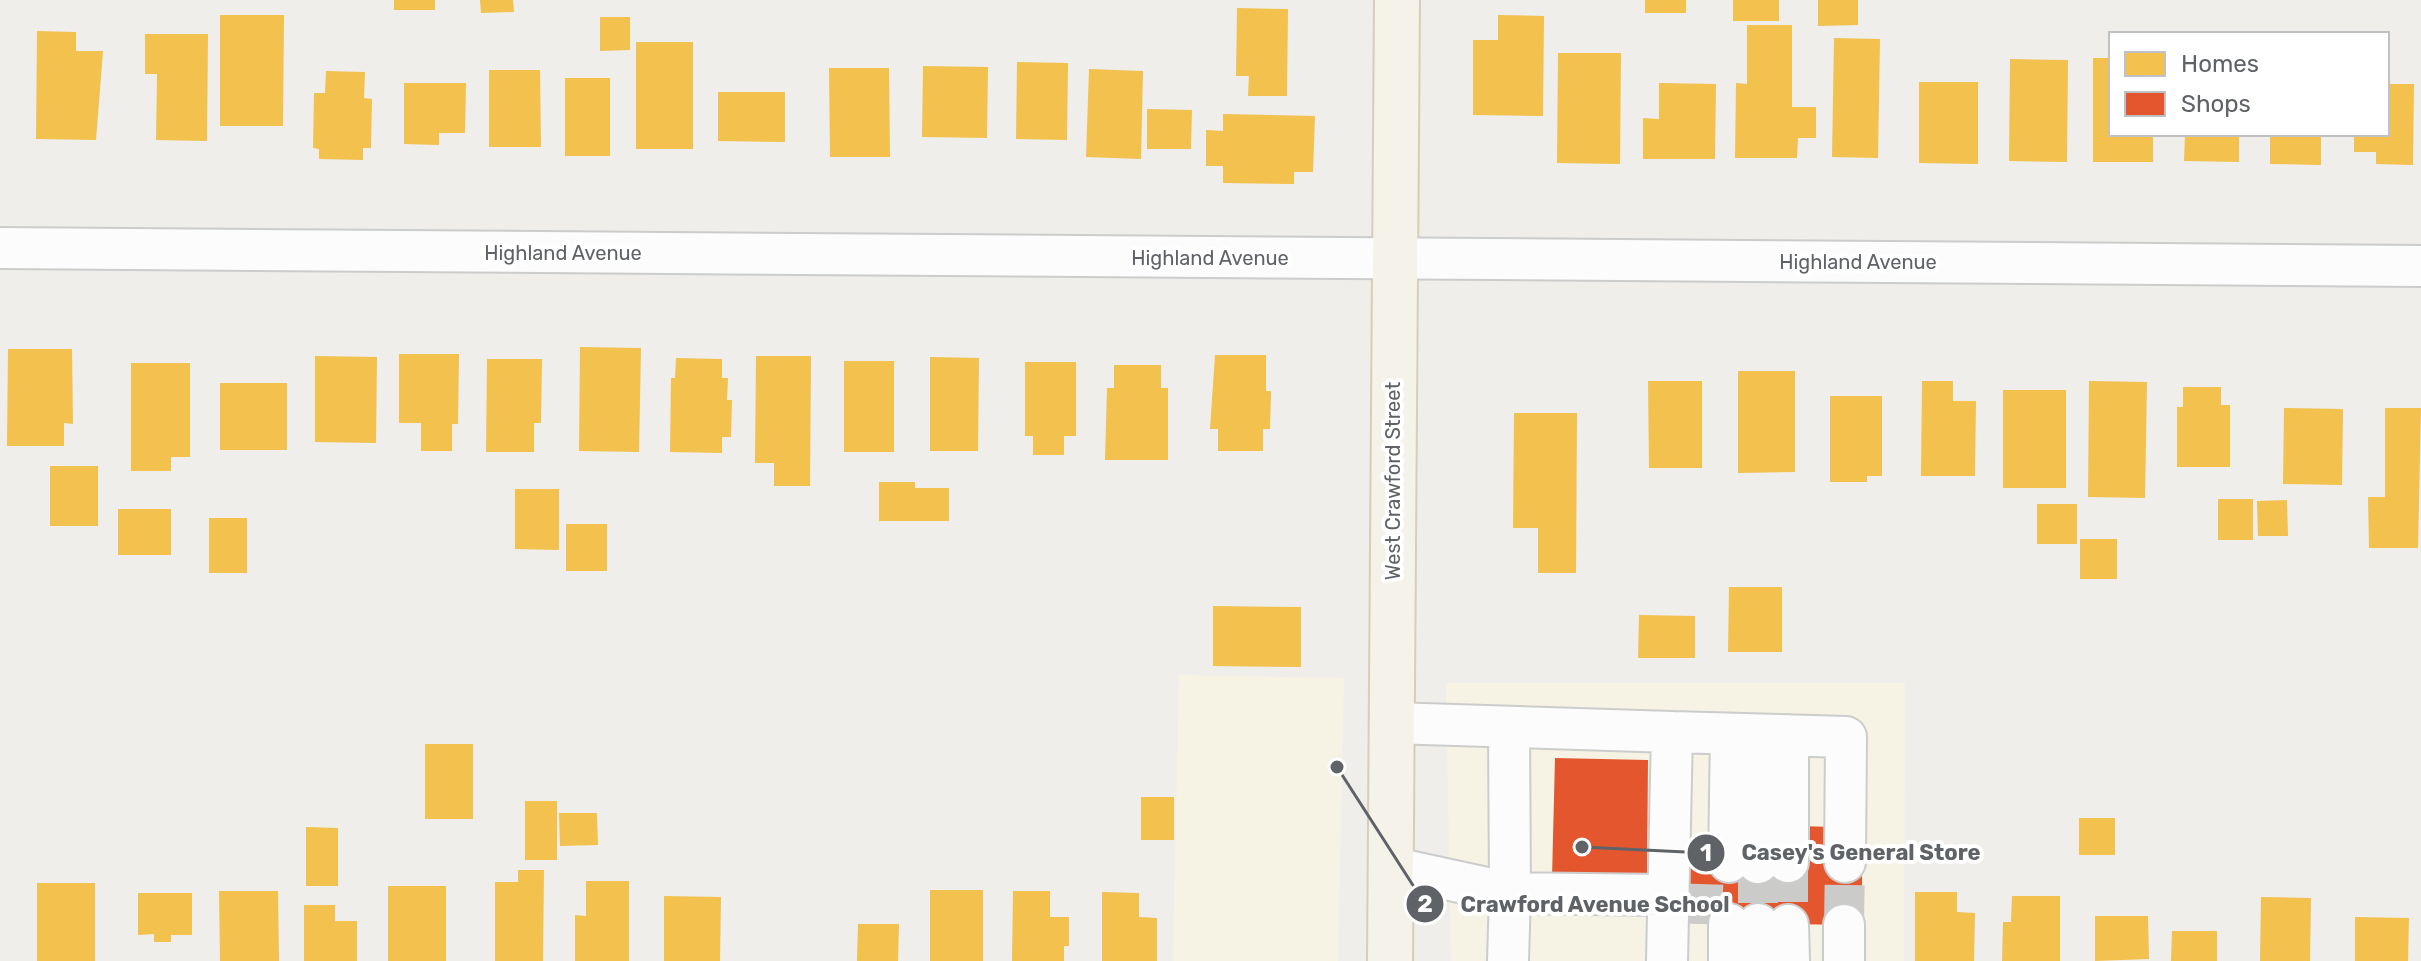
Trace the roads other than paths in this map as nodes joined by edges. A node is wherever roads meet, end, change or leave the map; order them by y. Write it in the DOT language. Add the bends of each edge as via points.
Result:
graph roads {
  1 [pos="1397,0"];
  2 [pos="0,248"];
  3 [pos="1395,259"];
  4 [pos="2421,266"];
  5 [pos="1392,723"];
  6 [pos="1509,727"];
  7 [pos="1731,734"];
  8 [pos="1845,862"];
  9 [pos="1390,867"];
  10 [pos="1510,893"];
  11 [pos="1668,895"];
  12 [pos="1390,961"];
  13 [pos="1508,961"];
  14 [pos="1667,961"];
  1 -- 3 [label="main road, West Crawford Street"];
  2 -- 3 [label="street, Highland Avenue"];
  3 -- 4 [label="street, Highland Avenue"];
  3 -- 5 [label="main road, West Crawford Street"];
  5 -- 6 [label="street"];
  5 -- 9 [label="main road, West Crawford Street"];
  6 -- 7 [label="street"];
  6 -- 10 [label="street"];
  7 -- 7 [label="street" via="1744,862"];
  7 -- 8 [label="street" via="1846,737"];
  7 -- 11 [label="street"];
  9 -- 10 [label="street"];
  9 -- 12 [label="main road, West Crawford Street"];
  10 -- 11 [label="street"];
  10 -- 13 [label="street"];
  11 -- 14 [label="street"];
}
